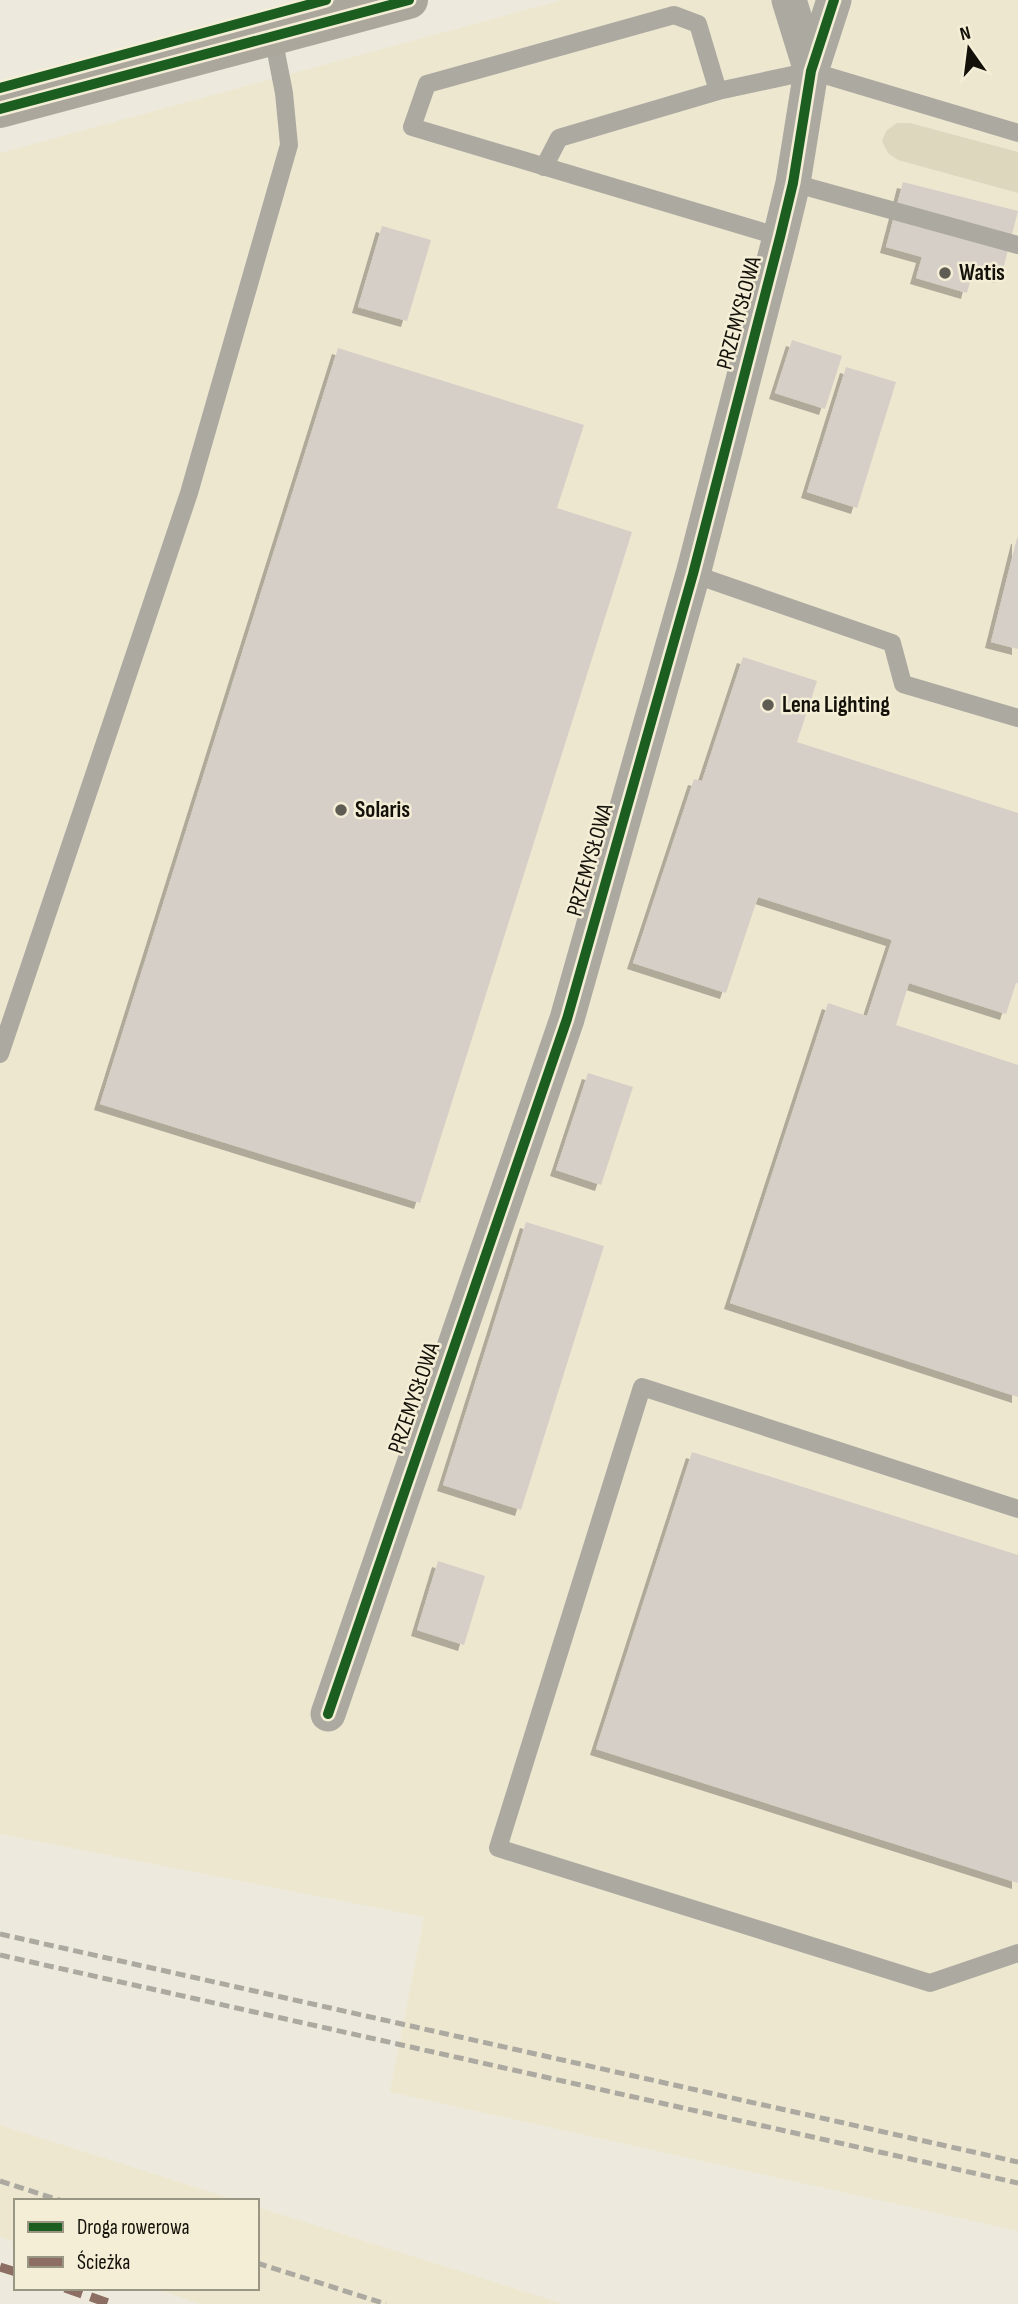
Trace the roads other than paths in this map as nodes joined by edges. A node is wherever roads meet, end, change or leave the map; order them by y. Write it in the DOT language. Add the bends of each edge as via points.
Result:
graph roads {
  1 [pos="409,0"];
  2 [pos="789,0"];
  3 [pos="834,0"];
  4 [pos="272,37"];
  5 [pos="811,71"];
  6 [pos="718,91"];
  7 [pos="0,110"];
  8 [pos="1018,133"];
  9 [pos="544,167"];
  10 [pos="793,183"];
  11 [pos="780,237"];
  12 [pos="1018,245"];
  13 [pos="693,574"];
  14 [pos="1018,718"];
  15 [pos="0,1054"];
  16 [pos="1018,1509"];
  17 [pos="328,1714"];
  18 [pos="1018,1953"];
  1 -- 4 [label="street"];
  2 -- 5 [label="street, PRZEMYSŁOWA"];
  3 -- 5 [label="street, PRZEMYSŁOWA"];
  4 -- 7 [label="street"];
  4 -- 15 [label="lane" via="289,145 189,493"];
  5 -- 6 [label="lane"];
  5 -- 8 [label="lane"];
  5 -- 10 [label="street, PRZEMYSŁOWA"];
  6 -- 9 [label="lane" via="559,138"];
  6 -- 9 [label="lane" via="698,24 674,15 427,85 412,127"];
  9 -- 11 [label="lane"];
  10 -- 11 [label="street, PRZEMYSŁOWA"];
  10 -- 12 [label="lane"];
  11 -- 13 [label="street, PRZEMYSŁOWA"];
  13 -- 14 [label="lane" via="892,643 903,684"];
  13 -- 17 [label="street, PRZEMYSŁOWA" via="567,1019"];
  16 -- 18 [label="lane" via="642,1387 498,1848 930,1983"];
}
